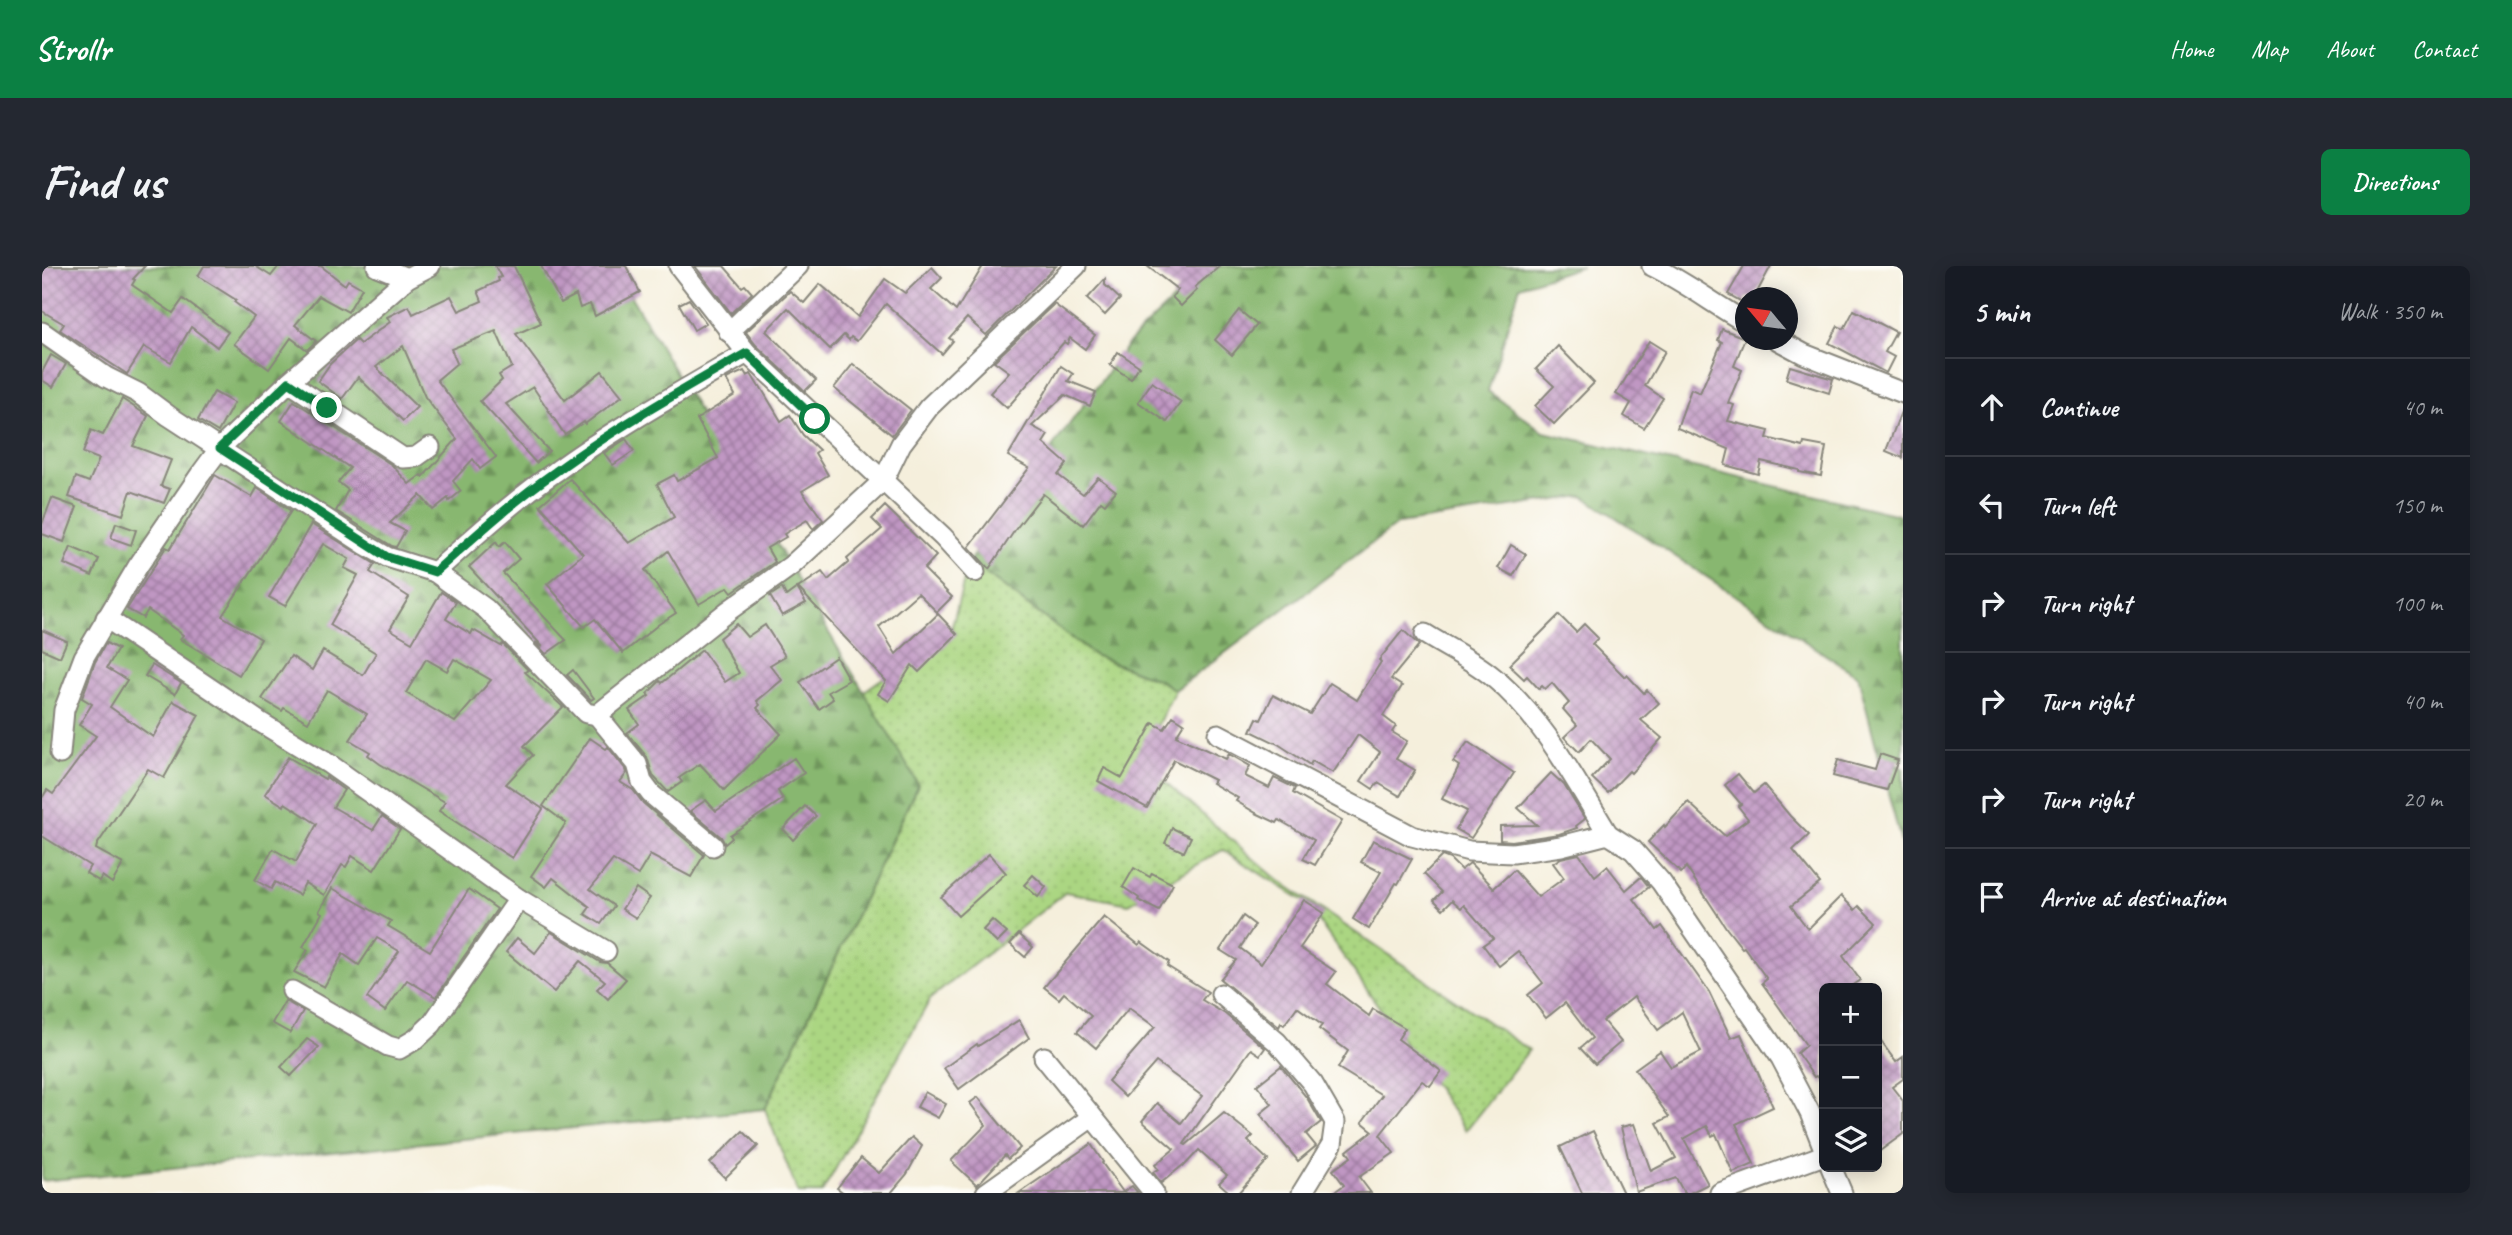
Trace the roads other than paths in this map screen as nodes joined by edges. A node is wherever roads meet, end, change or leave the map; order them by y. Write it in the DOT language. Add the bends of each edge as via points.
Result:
graph roads {
  1 [pos="377,266"];
  2 [pos="430,266"];
  3 [pos="679,266"];
  4 [pos="798,266"];
  5 [pos="1076,266"];
  6 [pos="1653,266"];
  7 [pos="407,278"];
  8 [pos="1735,316"];
  9 [pos="42,332"];
  10 [pos="729,332"];
  11 [pos="1797,350"];
  12 [pos="747,353"];
  13 [pos="289,382"];
  14 [pos="1903,393"];
  15 [pos="430,447"];
  16 [pos="220,448"];
  17 [pos="883,481"];
  18 [pos="435,572"];
  19 [pos="975,572"];
  20 [pos="106,618"];
  21 [pos="1425,634"];
  22 [pos="597,715"];
  23 [pos="1218,734"];
  24 [pos="60,754"];
  25 [pos="1608,834"];
  26 [pos="713,846"];
  27 [pos="519,899"];
  28 [pos="606,951"];
  29 [pos="292,991"];
  30 [pos="1221,994"];
  31 [pos="1044,1056"];
  32 [pos="1092,1117"];
  33 [pos="1819,1135"];
  34 [pos="1819,1157"];
  35 [pos="1833,1172"];
  36 [pos="986,1193"];
  37 [pos="1154,1193"];
  38 [pos="1303,1193"];
  39 [pos="1720,1193"];
  40 [pos="1842,1193"];
  1 -- 7 [label="street"];
  2 -- 7 [label="street"];
  3 -- 10 [label="street"];
  4 -- 10 [label="street"];
  5 -- 17 [label="street" via="929,407 901,444"];
  6 -- 8 [label="street"];
  7 -- 13 [label="street"];
  9 -- 16 [label="street"];
  10 -- 12 [label="street"];
  11 -- 14 [label="street"];
  12 -- 17 [label="street"];
  12 -- 18 [label="street" via="554,472"];
  13 -- 15 [label="street" via="403,458 416,457"];
  13 -- 16 [label="street"];
  16 -- 18 [label="street" via="387,557"];
  16 -- 20 [label="street"];
  17 -- 19 [label="street"];
  17 -- 22 [label="street" via="792,565"];
  18 -- 22 [label="street" via="486,609 586,713"];
  20 -- 24 [label="street" via="84,657 64,710"];
  20 -- 27 [label="street" via="329,764"];
  21 -- 25 [label="street" via="1493,676 1527,709"];
  22 -- 26 [label="street" via="637,764 651,794"];
  23 -- 25 [label="street" via="1412,836 1469,851 1513,853"];
  25 -- 33 [label="street" via="1633,850 1669,893 1781,1058"];
  27 -- 28 [label="street"];
  27 -- 29 [label="street" via="432,1024 399,1049"];
  30 -- 38 [label="street" via="1277,1042 1313,1084 1335,1122 1332,1144"];
  31 -- 32 [label="street"];
  32 -- 36 [label="street"];
  32 -- 37 [label="street"];
  34 -- 39 [label="street"];
  35 -- 40 [label="street"];
}
